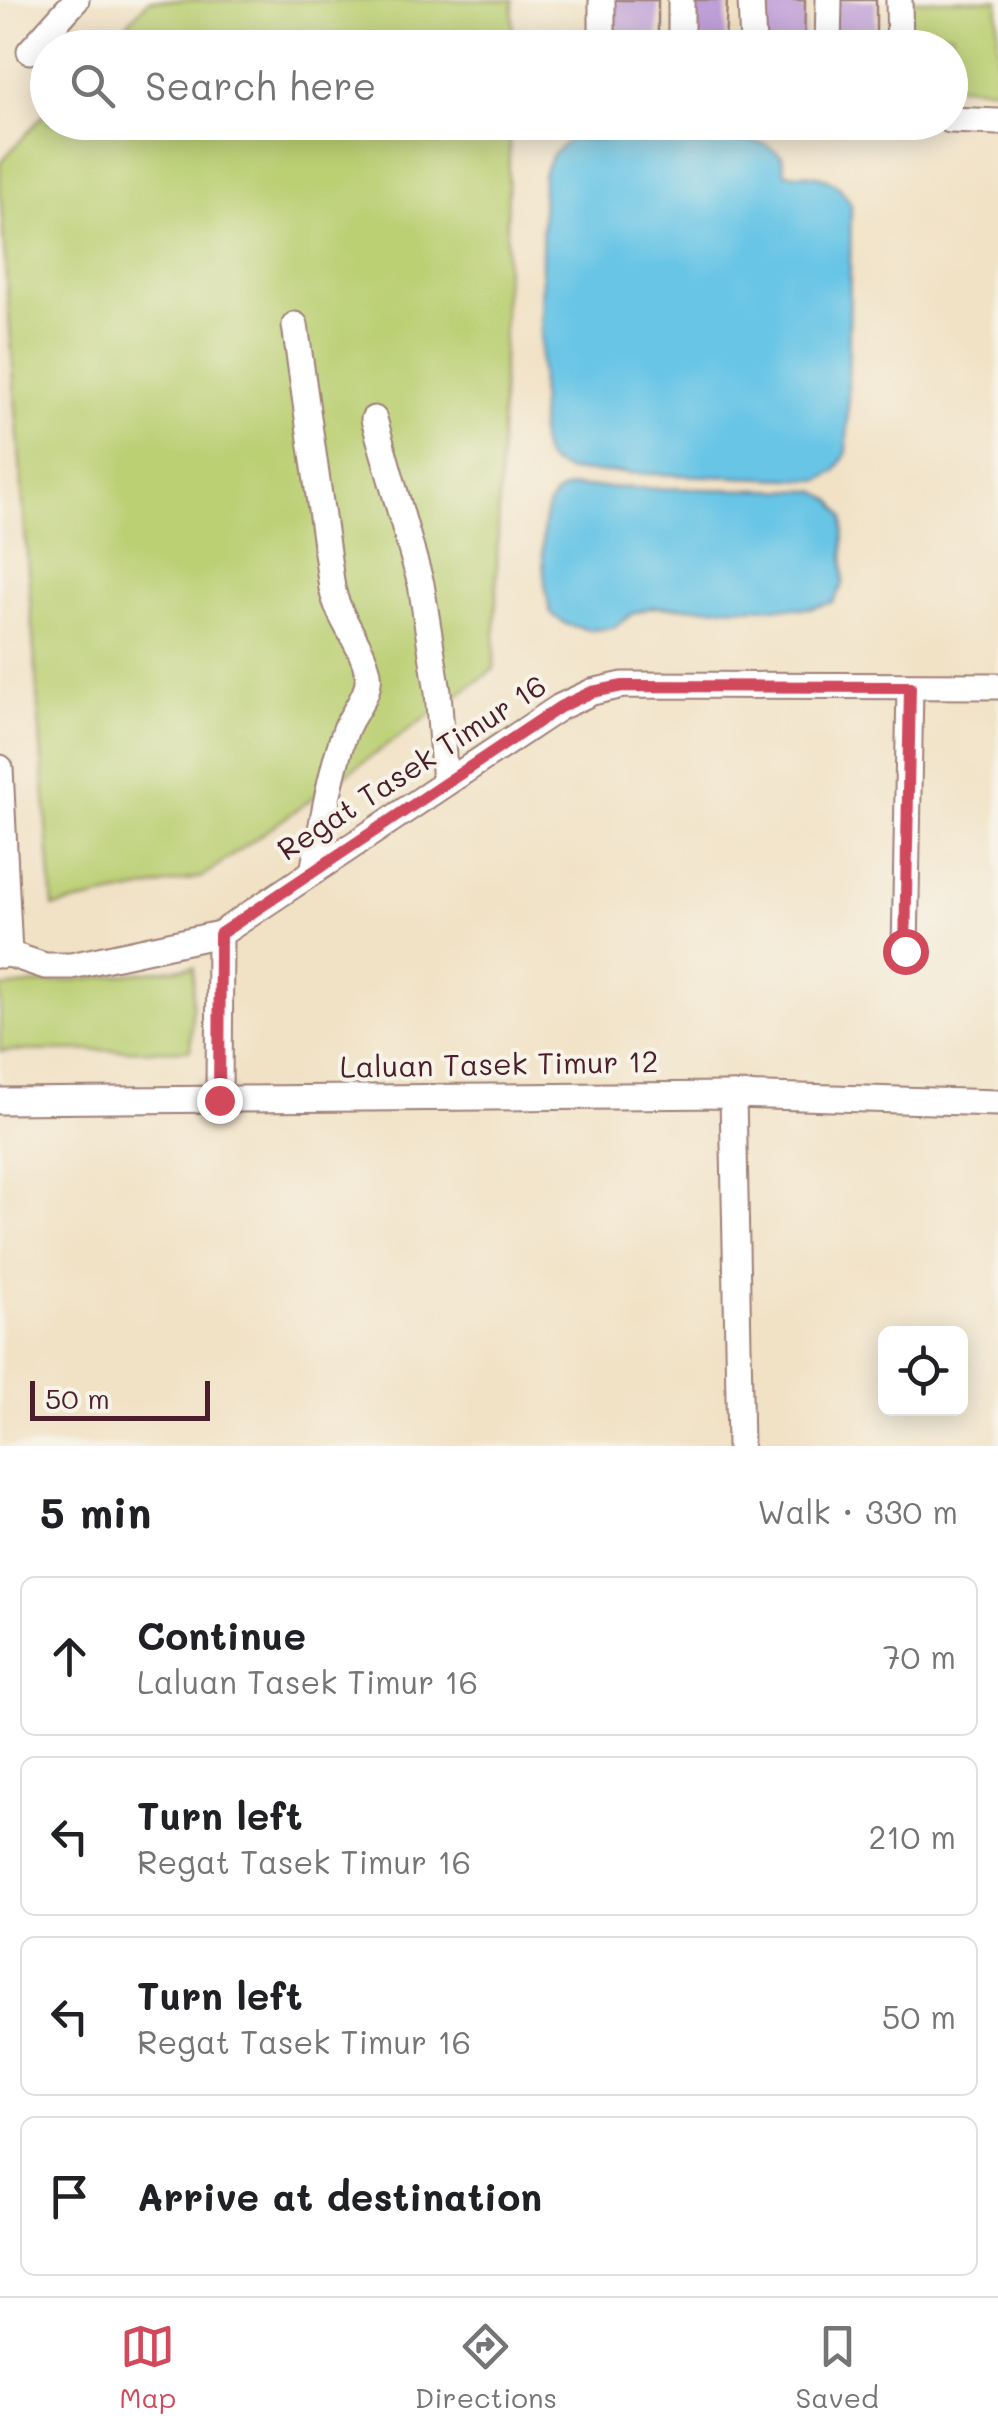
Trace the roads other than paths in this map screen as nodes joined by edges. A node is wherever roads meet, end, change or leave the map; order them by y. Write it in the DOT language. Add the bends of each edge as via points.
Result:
graph roads {
  1 [pos="76,0"];
  2 [pos="602,0"];
  3 [pos="681,0"];
  4 [pos="751,0"];
  5 [pos="829,0"];
  6 [pos="899,0"];
  7 [pos="49,30"];
  8 [pos="602,30"];
  9 [pos="680,30"];
  10 [pos="752,30"];
  11 [pos="828,30"];
  12 [pos="900,30"];
  13 [pos="968,121"];
  14 [pos="998,122"];
  15 [pos="295,325"];
  16 [pos="374,418"];
  17 [pos="998,686"];
  18 [pos="910,687"];
  19 [pos="0,768"];
  20 [pos="445,782"];
  21 [pos="313,872"];
  22 [pos="220,934"];
  23 [pos="905,951"];
  24 [pos="5,954"];
  25 [pos="733,1096"];
  26 [pos="219,1100"];
  27 [pos="0,1101"];
  28 [pos="998,1103"];
  29 [pos="740,1446"];
  1 -- 7 [label="street"];
  2 -- 8 [label="street"];
  3 -- 9 [label="street"];
  4 -- 10 [label="street"];
  5 -- 11 [label="street"];
  6 -- 12 [label="street"];
  13 -- 14 [label="street"];
  15 -- 21 [label="street" via="332,588 368,675 342,742"];
  16 -- 20 [label="street" via="421,584"];
  17 -- 18 [label="street, Regat Tasek Timur 16"];
  18 -- 20 [label="street, Regat Tasek Timur 16" via="623,686 592,692"];
  18 -- 23 [label="street"];
  19 -- 24 [label="street"];
  20 -- 21 [label="street, Regat Tasek Timur 16"];
  21 -- 22 [label="street, Regat Tasek Timur 16"];
  22 -- 24 [label="street" via="71,966"];
  22 -- 26 [label="street"];
  25 -- 26 [label="street, Laluan Tasek Timur 12"];
  25 -- 28 [label="street, Laluan Tasek Timur 12"];
  25 -- 29 [label="street"];
  26 -- 27 [label="street, Laluan Tasek Timur 12"];
}
